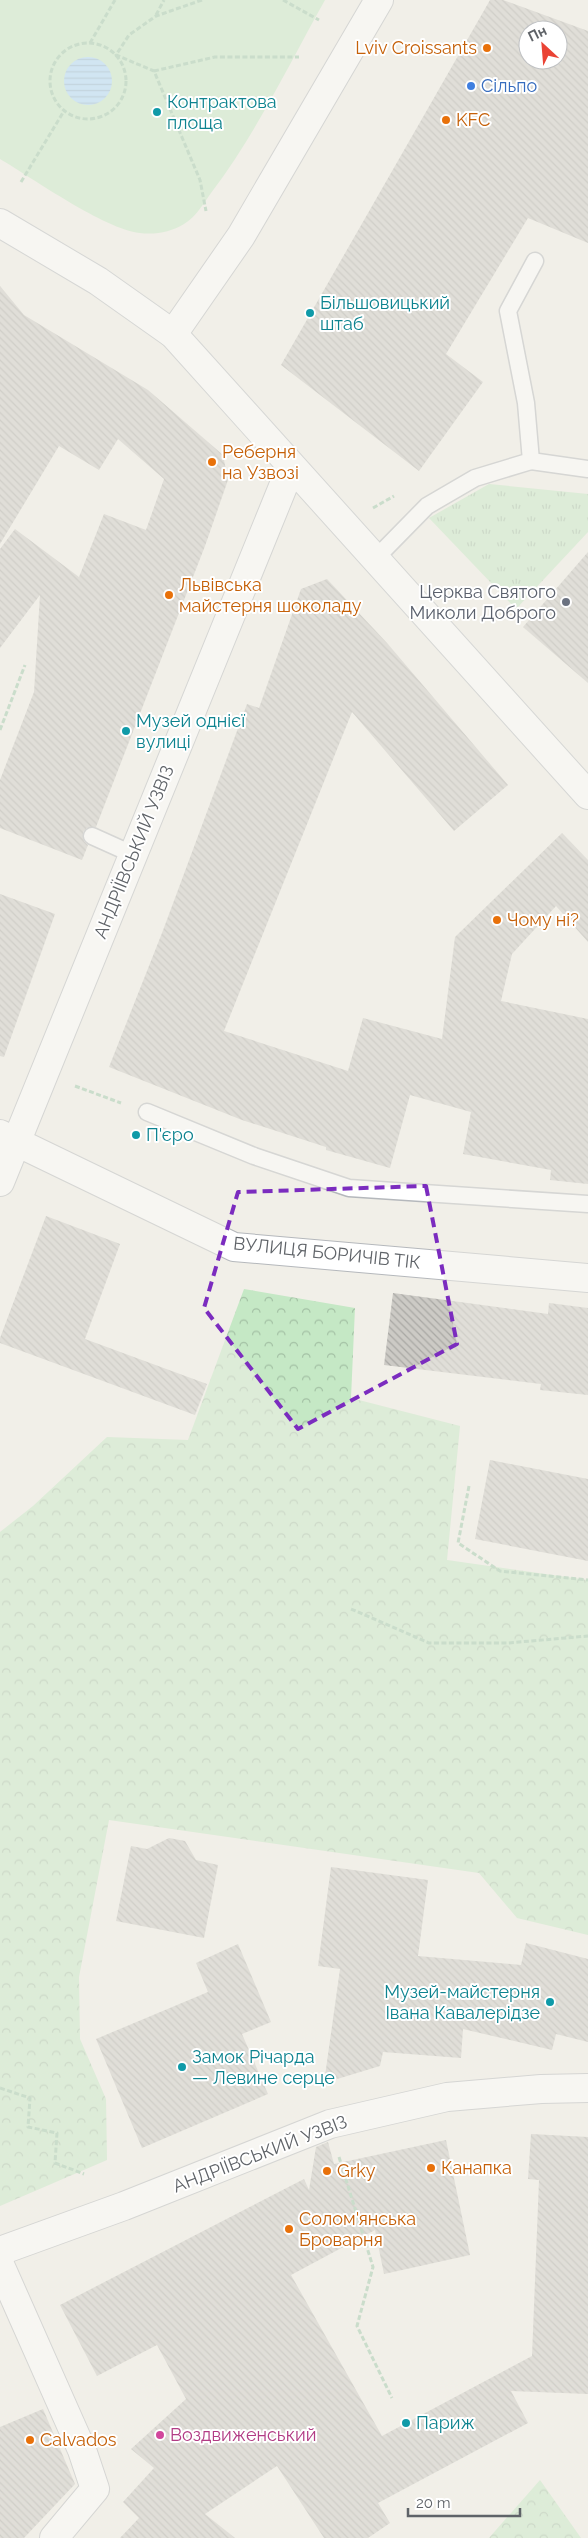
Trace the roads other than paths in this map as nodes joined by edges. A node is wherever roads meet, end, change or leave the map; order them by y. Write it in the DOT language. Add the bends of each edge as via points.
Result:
graph roads {
  1 [pos="379,0"];
  2 [pos="0,224"];
  3 [pos="535,261"];
  4 [pos="174,334"];
  5 [pos="531,460"];
  6 [pos="291,467"];
  7 [pos="588,469"];
  8 [pos="374,558"];
  9 [pos="588,795"];
  10 [pos="92,836"];
  11 [pos="132,854"];
  12 [pos="147,1112"];
  13 [pos="8,1137"];
  14 [pos="0,1182"];
  15 [pos="588,1204"];
  16 [pos="588,1278"];
  17 [pos="588,2088"];
  18 [pos="0,2252"];
  19 [pos="0,2265"];
  20 [pos="54,2538"];
  1 -- 4 [label="street" via="241,236"];
  2 -- 4 [label="street" via="98,281"];
  3 -- 5 [label="lane" via="508,311 526,403"];
  4 -- 6 [label="street"];
  5 -- 7 [label="lane"];
  5 -- 8 [label="lane" via="475,478 427,506"];
  6 -- 8 [label="street"];
  6 -- 11 [label="street, АНДРІЇВСЬКИЙ УЗВІЗ"];
  8 -- 9 [label="street"];
  10 -- 11 [label="lane"];
  11 -- 13 [label="street, АНДРІЇВСЬКИЙ УЗВІЗ"];
  12 -- 15 [label="lane" via="254,1156 350,1188"];
  13 -- 14 [label="street, АНДРІЇВСЬКИЙ УЗВІЗ"];
  13 -- 16 [label="street, ВУЛИЦЯ БОРИЧІВ ТІК" via="234,1247"];
  17 -- 18 [label="street, АНДРІЇВСЬКИЙ УЗВІЗ" via="448,2097 330,2124"];
  19 -- 20 [label="street" via="82,2450 95,2489"];
}
